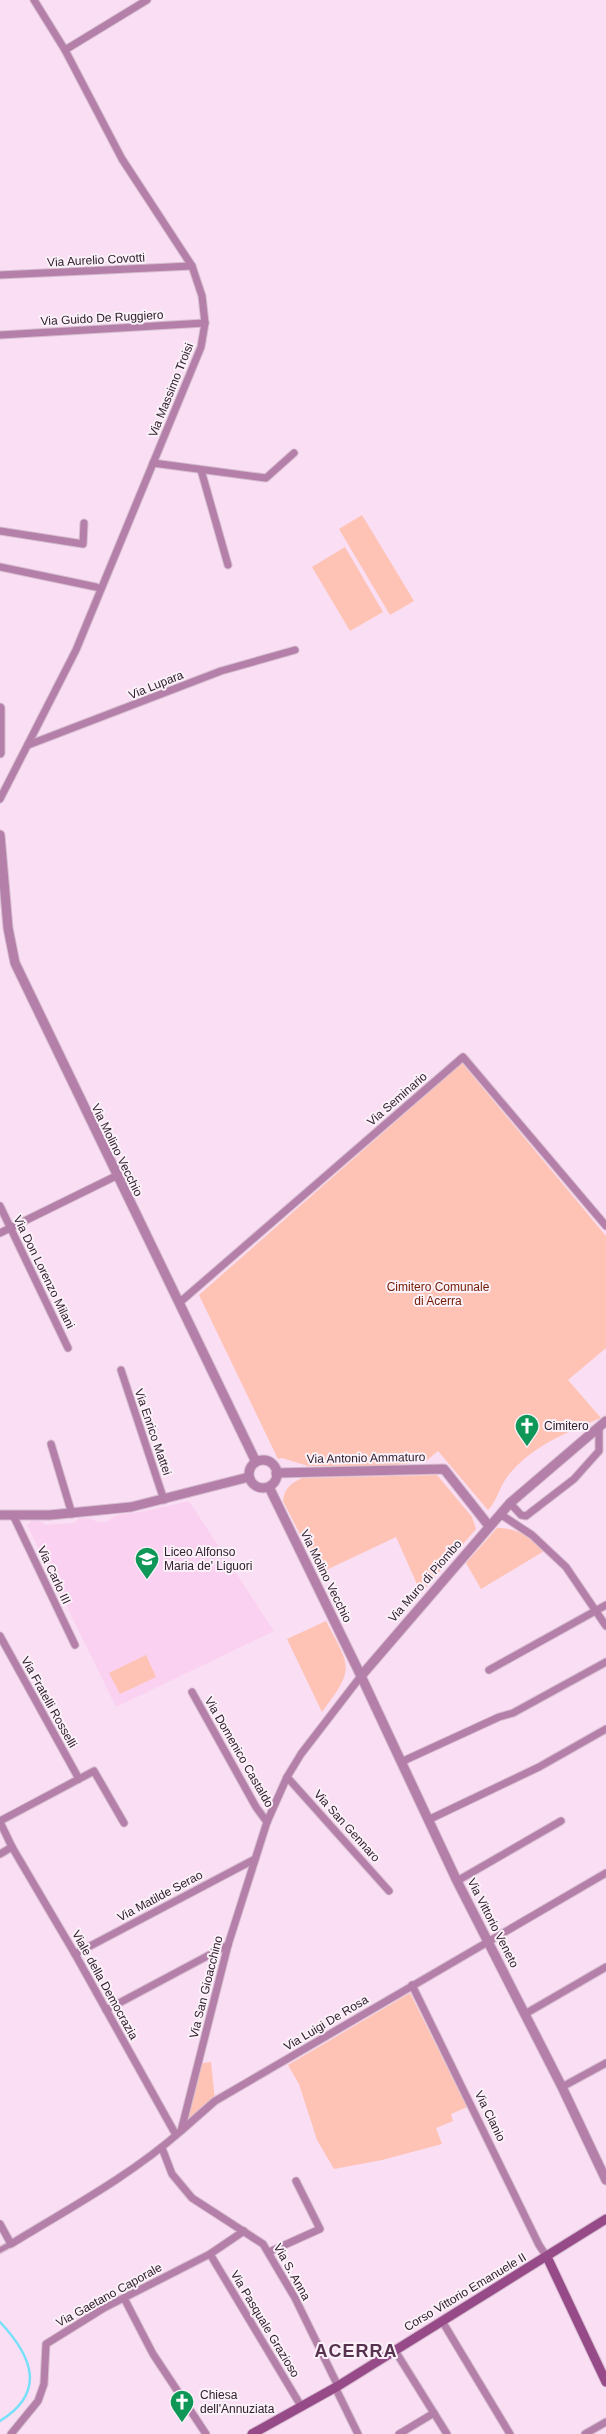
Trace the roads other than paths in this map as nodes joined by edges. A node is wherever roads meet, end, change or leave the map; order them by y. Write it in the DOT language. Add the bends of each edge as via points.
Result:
graph roads {
  1 [pos="34,0"];
  2 [pos="147,0"];
  3 [pos="65,50"];
  4 [pos="192,266"];
  5 [pos="0,275"];
  6 [pos="205,323"];
  7 [pos="0,335"];
  8 [pos="294,453"];
  9 [pos="153,463"];
  10 [pos="201,470"];
  11 [pos="84,523"];
  12 [pos="0,531"];
  13 [pos="228,565"];
  14 [pos="0,566"];
  15 [pos="96,587"];
  16 [pos="295,650"];
  17 [pos="0,708"];
  18 [pos="28,746"];
  19 [pos="0,754"];
  20 [pos="0,798"];
  21 [pos="0,835"];
  22 [pos="116,1176"];
  23 [pos="0,1206"];
  24 [pos="606,1226"];
  25 [pos="11,1228"];
  26 [pos="0,1233"];
  27 [pos="179,1303"];
  28 [pos="68,1348"];
  29 [pos="121,1370"];
  30 [pos="606,1421"];
  31 [pos="599,1428"];
  32 [pos="51,1444"];
  33 [pos="256,1462"];
  34 [pos="276,1473"];
  35 [pos="249,1477"];
  36 [pos="269,1486"];
  37 [pos="164,1500"];
  38 [pos="510,1503"];
  39 [pos="72,1514"];
  40 [pos="500,1514"];
  41 [pos="0,1515"];
  42 [pos="13,1515"];
  43 [pos="489,1526"];
  44 [pos="606,1604"];
  45 [pos="596,1610"];
  46 [pos="606,1626"];
  47 [pos="0,1636"];
  48 [pos="75,1645"];
  49 [pos="606,1662"];
  50 [pos="488,1670"];
  51 [pos="361,1676"];
  52 [pos="192,1692"];
  53 [pos="606,1729"];
  54 [pos="402,1762"];
  55 [pos="288,1777"];
  56 [pos="79,1779"];
  57 [pos="428,1820"];
  58 [pos="560,1820"];
  59 [pos="0,1821"];
  60 [pos="267,1822"];
  61 [pos="124,1823"];
  62 [pos="12,1847"];
  63 [pos="0,1854"];
  64 [pos="255,1859"];
  65 [pos="606,1873"];
  66 [pos="457,1881"];
  67 [pos="389,1891"];
  68 [pos="489,1941"];
  69 [pos="228,1945"];
  70 [pos="75,1954"];
  71 [pos="606,1967"];
  72 [pos="412,1985"];
  73 [pos="106,2010"];
  74 [pos="525,2014"];
  75 [pos="606,2063"];
  76 [pos="562,2087"];
  77 [pos="179,2133"];
  78 [pos="162,2148"];
  79 [pos="606,2180"];
  80 [pos="296,2181"];
  81 [pos="606,2219"];
  82 [pos="0,2224"];
  83 [pos="244,2231"];
  84 [pos="10,2244"];
  85 [pos="0,2250"];
  86 [pos="269,2252"];
  87 [pos="210,2254"];
  88 [pos="548,2257"];
  89 [pos="124,2298"];
  90 [pos="442,2321"];
  91 [pos="394,2349"];
  92 [pos="606,2382"];
  93 [pos="337,2386"];
  94 [pos="301,2406"];
  95 [pos="434,2413"];
  96 [pos="606,2422"];
  97 [pos="11,2434"];
  98 [pos="206,2434"];
  99 [pos="252,2434"];
  100 [pos="358,2434"];
  101 [pos="400,2434"];
  102 [pos="447,2434"];
  103 [pos="510,2434"];
  104 [pos="585,2434"];
  1 -- 3 [label="street, Via Massimo Troisi"];
  2 -- 3 [label="street"];
  3 -- 4 [label="street, Via Massimo Troisi" via="122,159"];
  4 -- 5 [label="street, Via Aurelio Covotti"];
  4 -- 6 [label="street, Via Massimo Troisi" via="202,296"];
  6 -- 7 [label="street, Via Guido De Ruggiero"];
  6 -- 9 [label="street, Via Massimo Troisi" via="201,347"];
  8 -- 10 [label="street" via="266,478"];
  9 -- 10 [label="street"];
  9 -- 18 [label="street, Via Massimo Troisi" via="76,650"];
  10 -- 13 [label="street"];
  11 -- 12 [label="street" via="83,544"];
  14 -- 15 [label="street"];
  16 -- 18 [label="street, Via Lupara" via="221,671"];
  17 -- 19 [label="street"];
  18 -- 20 [label="street, Via Massimo Troisi"];
  21 -- 22 [label="street, Via Molino Vecchio" via="8,928 15,964"];
  22 -- 25 [label="street"];
  22 -- 27 [label="street, Via Molino Vecchio"];
  23 -- 25 [label="street, Via Don Lorenzo Milani"];
  24 -- 27 [label="street, Via Seminario" via="463,1057"];
  25 -- 26 [label="street"];
  25 -- 28 [label="street, Via Don Lorenzo Milani"];
  27 -- 33 [label="street, Via Molino Vecchio"];
  29 -- 37 [label="street, Via Enrico Mattei"];
  30 -- 31 [label="street, Via Muro di Piombo"];
  31 -- 38 [label="street, Via Muro di Piombo"];
  31 -- 38 [label="street" via="599,1451 566,1486 526,1516"];
  32 -- 39 [label="street"];
  33 -- 34 [label="street" via="269,1462"];
  33 -- 35 [label="street"];
  34 -- 36 [label="street" via="274,1482"];
  34 -- 43 [label="street, Via Antonio Ammaturo" via="444,1469"];
  35 -- 36 [label="street" via="258,1487"];
  35 -- 37 [label="street"];
  36 -- 51 [label="street, Via Molino Vecchio"];
  37 -- 39 [label="street"];
  38 -- 40 [label="street, Via Muro di Piombo"];
  39 -- 42 [label="street"];
  40 -- 43 [label="street, Via Muro di Piombo"];
  40 -- 45 [label="street" via="532,1535 566,1567"];
  41 -- 42 [label="street"];
  42 -- 48 [label="street, Via Carlo III"];
  43 -- 51 [label="street, Via Muro di Piombo"];
  44 -- 45 [label="street"];
  45 -- 46 [label="street"];
  45 -- 50 [label="street"];
  47 -- 56 [label="street, Via Fratelli Rosselli"];
  49 -- 54 [label="street" via="513,1713"];
  51 -- 54 [label="street, Via Vittorio Veneto"];
  51 -- 55 [label="street, Via San Gioacchino" via="301,1754"];
  52 -- 60 [label="street, Via Domenico Castaldo"];
  53 -- 57 [label="street" via="539,1767"];
  54 -- 57 [label="street, Via Vittorio Veneto"];
  55 -- 60 [label="street, Via San Gioacchino"];
  55 -- 67 [label="street, Via San Gennaro"];
  56 -- 59 [label="street"];
  56 -- 61 [label="street" via="94,1771"];
  57 -- 66 [label="street, Via Vittorio Veneto"];
  58 -- 66 [label="street"];
  59 -- 62 [label="street, Viale della Democrazia"];
  60 -- 64 [label="street, Via San Gioacchino"];
  62 -- 63 [label="street"];
  62 -- 70 [label="street, Viale della Democrazia"];
  64 -- 69 [label="street, Via San Gioacchino"];
  64 -- 70 [label="street, Via Matilde Serao"];
  65 -- 68 [label="street, Via Luigi De Rosa"];
  66 -- 68 [label="street, Via Vittorio Veneto"];
  68 -- 72 [label="street, Via Luigi De Rosa"];
  68 -- 74 [label="street, Via Vittorio Veneto"];
  69 -- 73 [label="street"];
  69 -- 77 [label="street, Via San Gioacchino"];
  70 -- 73 [label="street, Viale della Democrazia"];
  71 -- 74 [label="street"];
  72 -- 77 [label="street, Via Luigi De Rosa" via="214,2101"];
  72 -- 88 [label="street, Via Clanio" via="539,2245"];
  73 -- 77 [label="street, Viale della Democrazia"];
  74 -- 76 [label="street, Via Vittorio Veneto"];
  75 -- 76 [label="street"];
  76 -- 79 [label="street, Via Vittorio Veneto"];
  77 -- 78 [label="street"];
  78 -- 83 [label="street, Via S. Anna" via="172,2174 192,2198"];
  78 -- 84 [label="street"];
  80 -- 86 [label="street" via="320,2228"];
  81 -- 88 [label="main road, Corso Vittorio Emanuele II"];
  82 -- 84 [label="street"];
  83 -- 86 [label="street, Via S. Anna" via="259,2239"];
  83 -- 87 [label="street, Via Gaetano Caporale"];
  84 -- 85 [label="street"];
  86 -- 93 [label="street, Via S. Anna"];
  87 -- 89 [label="street, Via Gaetano Caporale"];
  87 -- 94 [label="street, Via Pasquale Grazioso"];
  88 -- 90 [label="main road, Corso Vittorio Emanuele II"];
  88 -- 92 [label="main road"];
  89 -- 97 [label="street, Via Gaetano Caporale" via="46,2344 44,2384 38,2401"];
  89 -- 98 [label="street" via="153,2354"];
  90 -- 91 [label="main road, Corso Vittorio Emanuele II"];
  90 -- 103 [label="street"];
  91 -- 93 [label="main road, Corso Vittorio Emanuele II"];
  91 -- 95 [label="street"];
  93 -- 94 [label="main road, Corso Vittorio Emanuele II"];
  93 -- 100 [label="street, Via S. Anna"];
  94 -- 99 [label="main road, Corso Vittorio Emanuele II"];
  95 -- 101 [label="street"];
  95 -- 102 [label="street"];
  96 -- 104 [label="street"];
}
